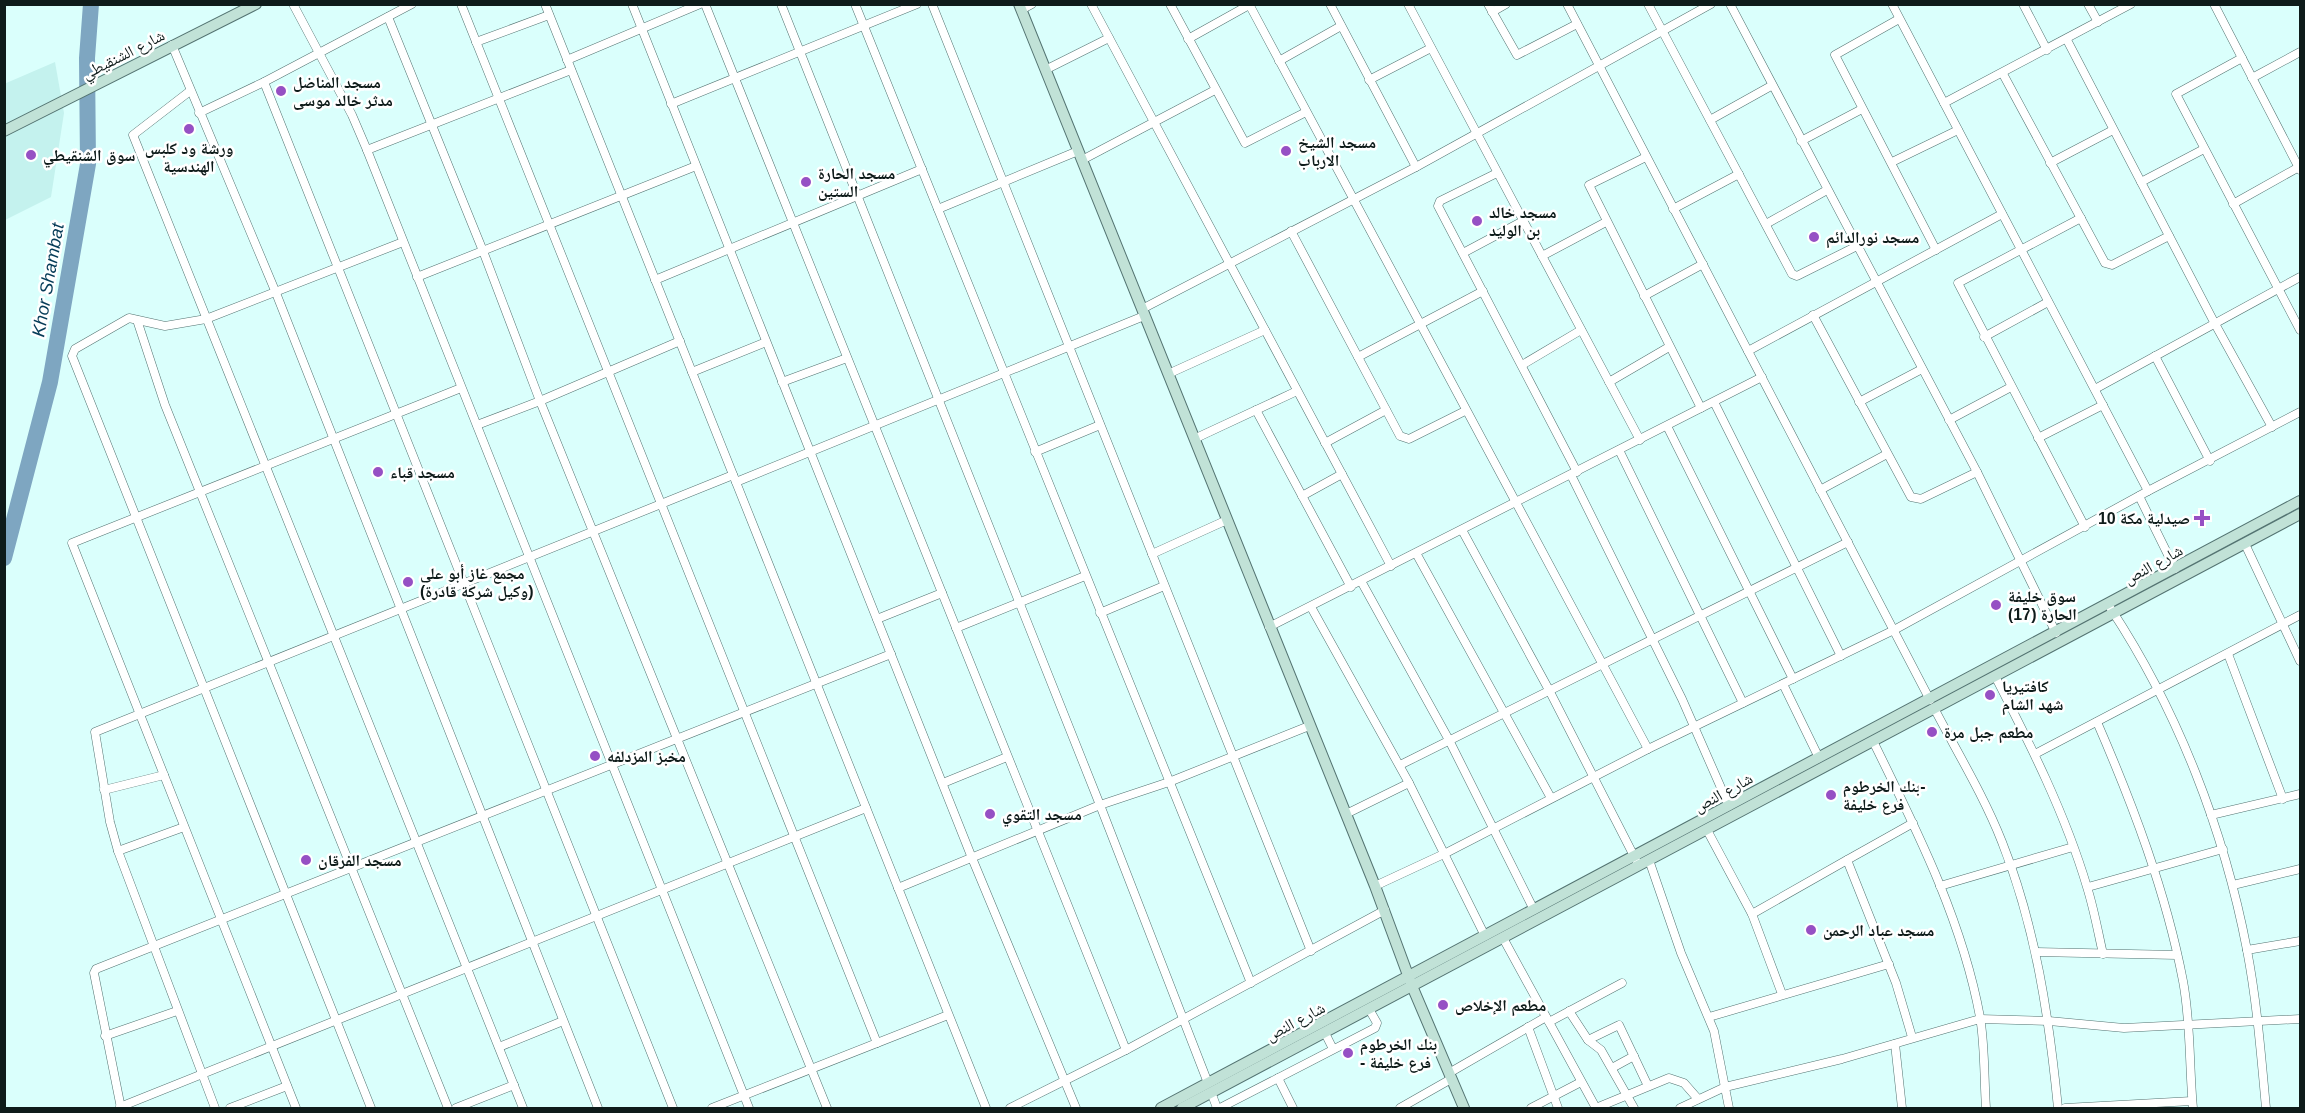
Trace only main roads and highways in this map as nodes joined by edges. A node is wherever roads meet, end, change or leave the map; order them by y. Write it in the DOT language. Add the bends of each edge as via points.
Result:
graph roads {
  1 [pos="256,4"];
  2 [pos="1020,7"];
  3 [pos="4,131"];
  4 [pos="2301,501"];
  5 [pos="2301,514"];
  6 [pos="2111,609"];
  7 [pos="1932,704"];
  8 [pos="1751,799"];
  9 [pos="1641,861"];
  10 [pos="1410,981"];
  11 [pos="1209,1088"];
  12 [pos="1161,1108"];
  13 [pos="1182,1108"];
  14 [pos="1464,1108"];
  1 -- 3 [label="main road, شارع الشنقيطي"];
  2 -- 10 [label="main road" via="1385,910"];
  4 -- 6 [label="main road, شارع النص" via="2175,569"];
  5 -- 6 [label="main road, شارع النص"];
  6 -- 7 [label="main road, شارع النص" via="2056,633"];
  6 -- 7 [label="main road, شارع النص" via="1995,676"];
  7 -- 8 [label="main road, شارع النص" via="1819,758"];
  7 -- 8 [label="main road, شارع النص" via="1873,741"];
  8 -- 9 [label="main road, شارع النص" via="1707,830"];
  8 -- 9 [label="main road, شارع النص" via="1729,806"];
  9 -- 10 [label="main road, شارع النص" via="1503,938"];
  9 -- 10 [label="main road, شارع النص" via="1534,910"];
  10 -- 11 [label="main road, شارع النص"];
  10 -- 11 [label="main road, شارع النص" via="1325,1033"];
  10 -- 14 [label="main road"];
  11 -- 12 [label="main road, شارع النص"];
  11 -- 13 [label="main road, شارع النص"];
}
